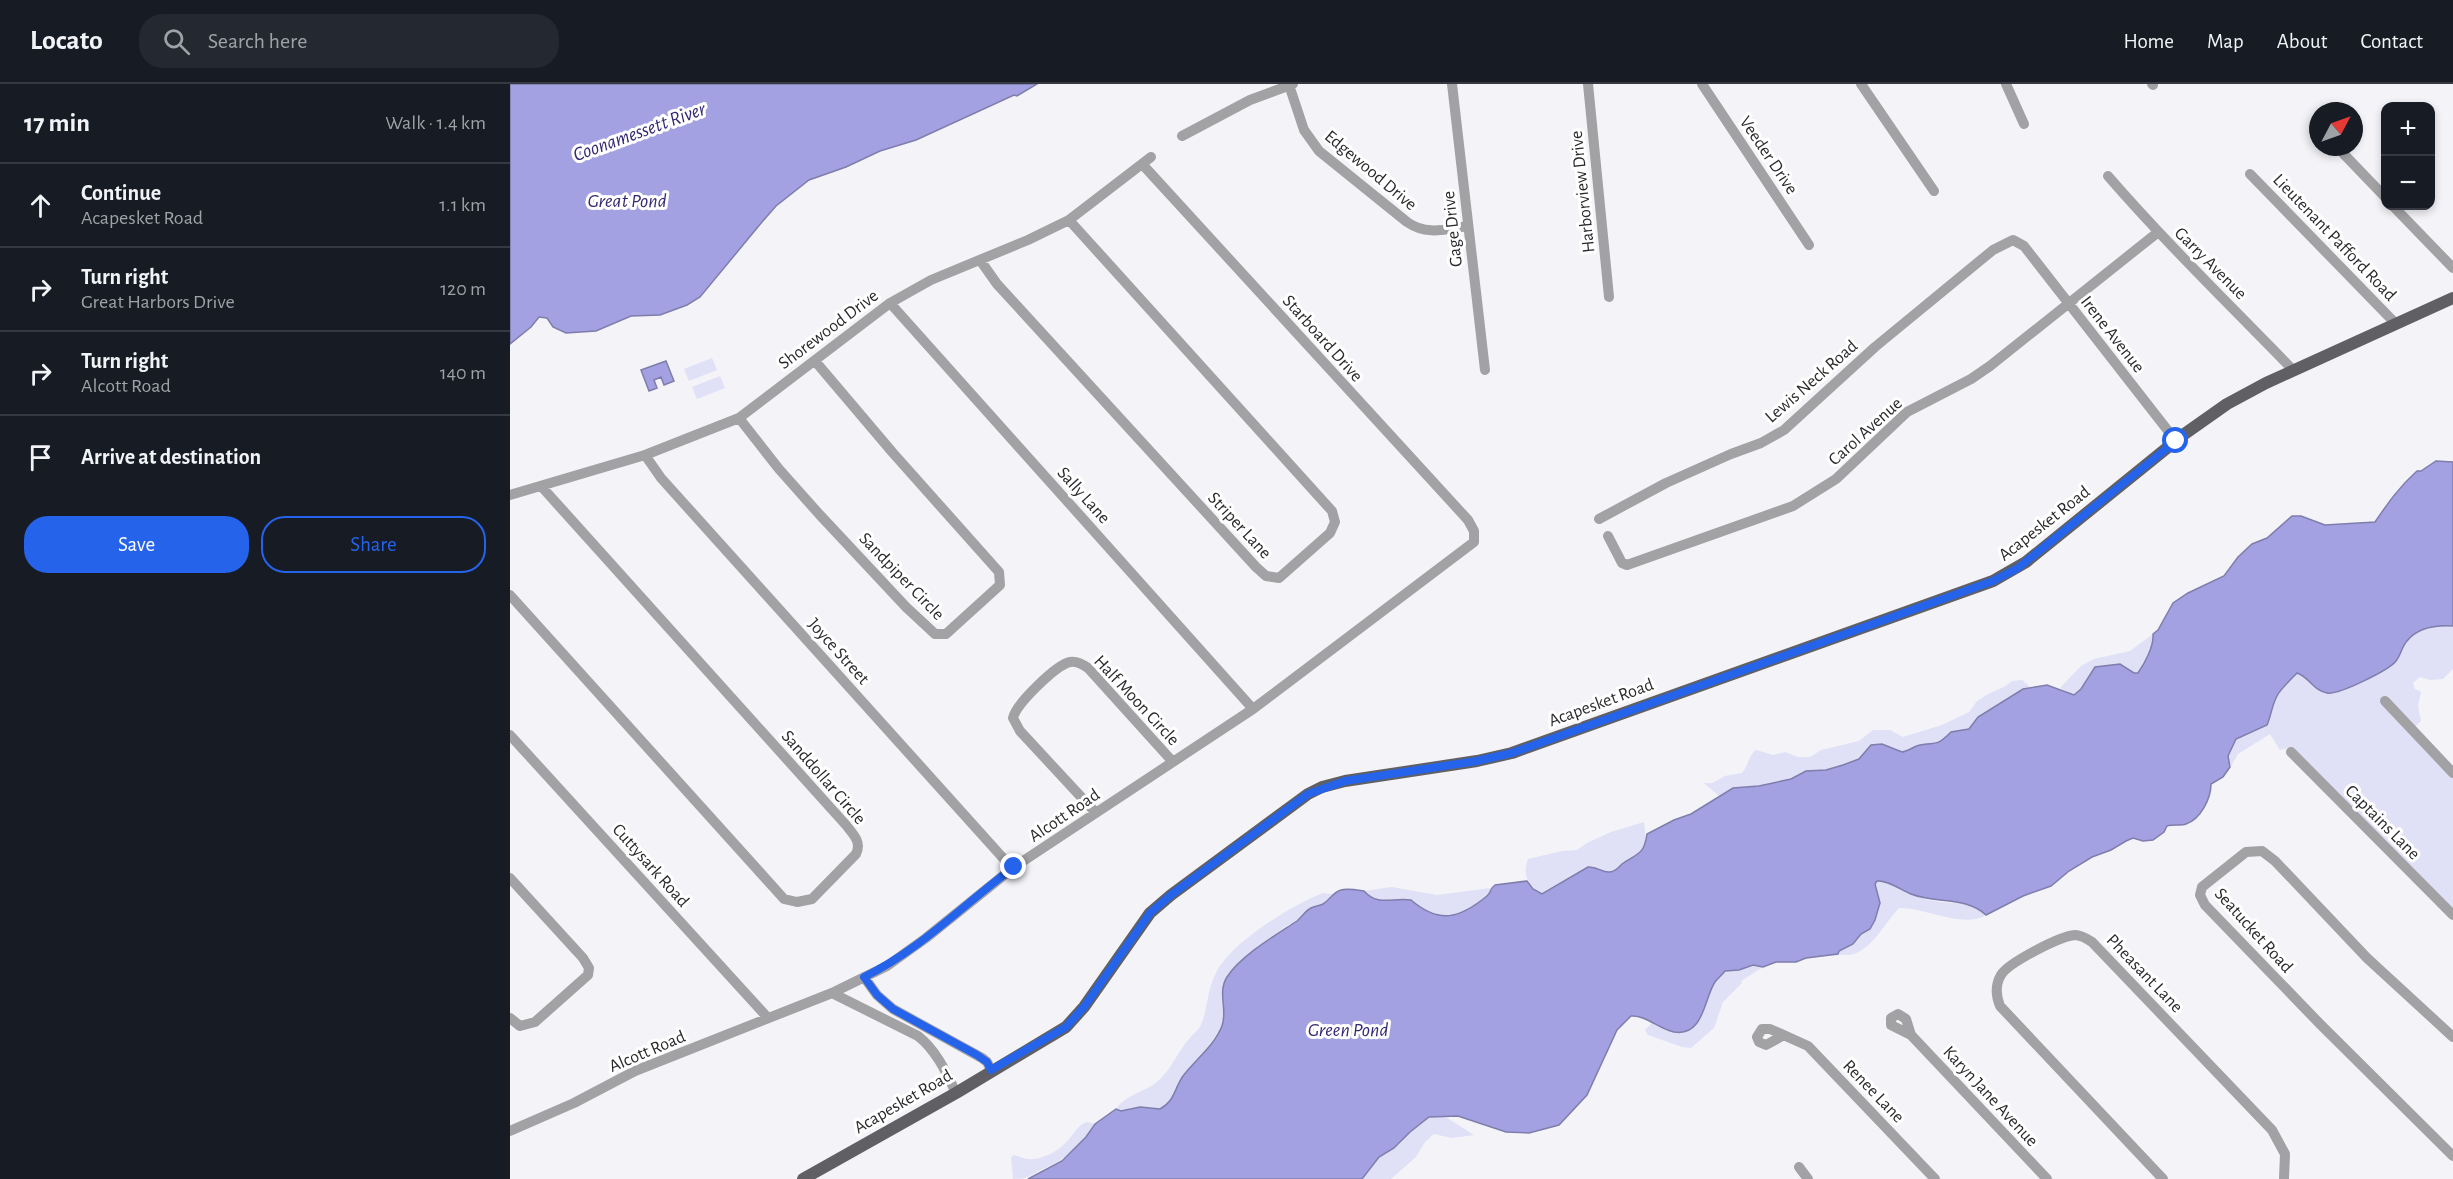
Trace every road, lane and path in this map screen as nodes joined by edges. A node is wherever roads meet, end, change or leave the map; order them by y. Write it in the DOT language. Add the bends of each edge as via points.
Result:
graph roads {
  1 [pos="1452,84"];
  2 [pos="1588,84"];
  3 [pos="1702,84"];
  4 [pos="1862,84"];
  5 [pos="2006,84"];
  6 [pos="1291,85"];
  7 [pos="2024,124"];
  8 [pos="1182,136"];
  9 [pos="2345,156"];
  10 [pos="1147,161"];
  11 [pos="2250,174"];
  12 [pos="2108,176"];
  13 [pos="1934,191"];
  14 [pos="2381,194"];
  15 [pos="2397,210"];
  16 [pos="1069,220"];
  17 [pos="1468,226"];
  18 [pos="2157,233"];
  19 [pos="1809,245"];
  20 [pos="2024,246"];
  21 [pos="980,260"];
  22 [pos="2453,268"];
  23 [pos="1610,297"];
  24 [pos="2453,298"];
  25 [pos="890,303"];
  26 [pos="2069,305"];
  27 [pos="2396,324"];
  28 [pos="815,361"];
  29 [pos="1485,370"];
  30 [pos="2293,370"];
  31 [pos="739,418"];
  32 [pos="2176,441"];
  33 [pos="645,455"];
  34 [pos="541,486"];
  35 [pos="510,495"];
  36 [pos="1599,519"];
  37 [pos="1475,536"];
  38 [pos="1608,536"];
  39 [pos="510,594"];
  40 [pos="2385,701"];
  41 [pos="1253,709"];
  42 [pos="510,735"];
  43 [pos="2291,752"];
  44 [pos="1173,762"];
  45 [pos="2453,773"];
  46 [pos="1096,813"];
  47 [pos="1012,868"];
  48 [pos="510,878"];
  49 [pos="2453,915"];
  50 [pos="864,977"];
  51 [pos="832,993"];
  52 [pos="510,1017"];
  53 [pos="768,1018"];
  54 [pos="1784,1035"];
  55 [pos="1911,1035"];
  56 [pos="2453,1037"];
  57 [pos="991,1070"];
  58 [pos="956,1092"];
  59 [pos="510,1131"];
  60 [pos="2453,1156"];
  61 [pos="1799,1167"];
  62 [pos="803,1179"];
  63 [pos="1808,1179"];
  64 [pos="1935,1179"];
  65 [pos="2047,1179"];
  66 [pos="2163,1179"];
  67 [pos="2284,1179"];
  1 -- 17 [label="street, Gage Drive"];
  2 -- 23 [label="street, Harborview Drive"];
  3 -- 19 [label="street, Veeder Drive"];
  4 -- 13 [label="street"];
  5 -- 7 [label="street"];
  6 -- 8 [label="street" via="1250,100"];
  6 -- 17 [label="street, Edgewood Drive" via="1304,130 1319,151 1407,222 1430,232"];
  9 -- 14 [label="street"];
  10 -- 16 [label="street, Shorewood Drive"];
  10 -- 37 [label="street, Starboard Drive" via="1468,520"];
  11 -- 27 [label="street, Lieutenant Pafford Road"];
  12 -- 18 [label="street, Garry Avenue"];
  15 -- 22 [label="street"];
  16 -- 21 [label="street, Shorewood Drive"];
  16 -- 21 [label="street, Striper Lane" via="1332,511 1335,522 1330,533 1279,578 1266,576 1256,567 997,284"];
  17 -- 29 [label="street, Gage Drive"];
  18 -- 26 [label="street, Carol Avenue"];
  18 -- 30 [label="street, Garry Avenue"];
  20 -- 26 [label="street, Irene Avenue"];
  20 -- 36 [label="street, Lewis Neck Road" via="2013,240 1993,250 1875,347 1777,435 1666,483"];
  21 -- 25 [label="street, Shorewood Drive" via="931,280"];
  24 -- 27 [label="main road, Acapesket Road"];
  25 -- 28 [label="street, Shorewood Drive"];
  25 -- 41 [label="street, Sally Lane"];
  26 -- 32 [label="street, Irene Avenue"];
  26 -- 38 [label="street, Carol Avenue" via="1971,379 1907,412 1836,478 1793,506 1627,565 1622,563"];
  27 -- 30 [label="main road, Acapesket Road"];
  28 -- 31 [label="street, Shorewood Drive"];
  28 -- 31 [label="street, Sandpiper Circle" via="999,572 1000,585 946,634 935,634 906,608 780,470"];
  30 -- 32 [label="main road, Acapesket Road" via="2228,404"];
  31 -- 33 [label="street, Shorewood Drive"];
  32 -- 57 [label="main road, Acapesket Road" via="2018,568 1993,581 1512,753 1345,781 1315,790 1150,913 1066,1027"];
  33 -- 34 [label="street, Shorewood Drive"];
  33 -- 47 [label="street, Joyce Street" via="661,478"];
  34 -- 35 [label="street, Shorewood Drive"];
  34 -- 39 [label="street, Sanddollar Circle" via="846,825 857,840 856,854 812,899 784,899"];
  37 -- 41 [label="street, Alcott Road" via="1474,542 1418,586"];
  40 -- 45 [label="street"];
  41 -- 44 [label="street, Alcott Road"];
  42 -- 53 [label="street, Cuttysark Road"];
  43 -- 49 [label="street, Captains Lane"];
  44 -- 46 [label="street, Alcott Road"];
  44 -- 46 [label="street, Half Moon Circle" via="1088,668 1077,662 1059,667 1017,706 1013,718 1020,731"];
  46 -- 47 [label="street, Alcott Road"];
  47 -- 50 [label="street, Alcott Road" via="911,949"];
  48 -- 52 [label="street" via="583,958 589,971 535,1022 520,1026"];
  50 -- 51 [label="street, Alcott Road"];
  50 -- 57 [label="street" via="893,1009 977,1055"];
  51 -- 53 [label="street, Alcott Road"];
  51 -- 58 [label="street" via="918,1036 936,1055"];
  53 -- 59 [label="street, Alcott Road" via="635,1071"];
  54 -- 64 [label="street, Renee Lane" via="1808,1046"];
  55 -- 65 [label="street, Karyn Jane Avenue"];
  56 -- 60 [label="street, Seatucket Road" via="2375,966 2262,851 2246,852 2202,887 2200,895 2205,905"];
  57 -- 58 [label="main road, Acapesket Road"];
  58 -- 62 [label="main road, Acapesket Road"];
  61 -- 63 [label="street"];
  66 -- 67 [label="street, Pheasant Lane" via="2000,1006 1996,996 1998,981 2010,965 2064,938 2079,936 2092,942 2272,1130 2284,1154"];
}
